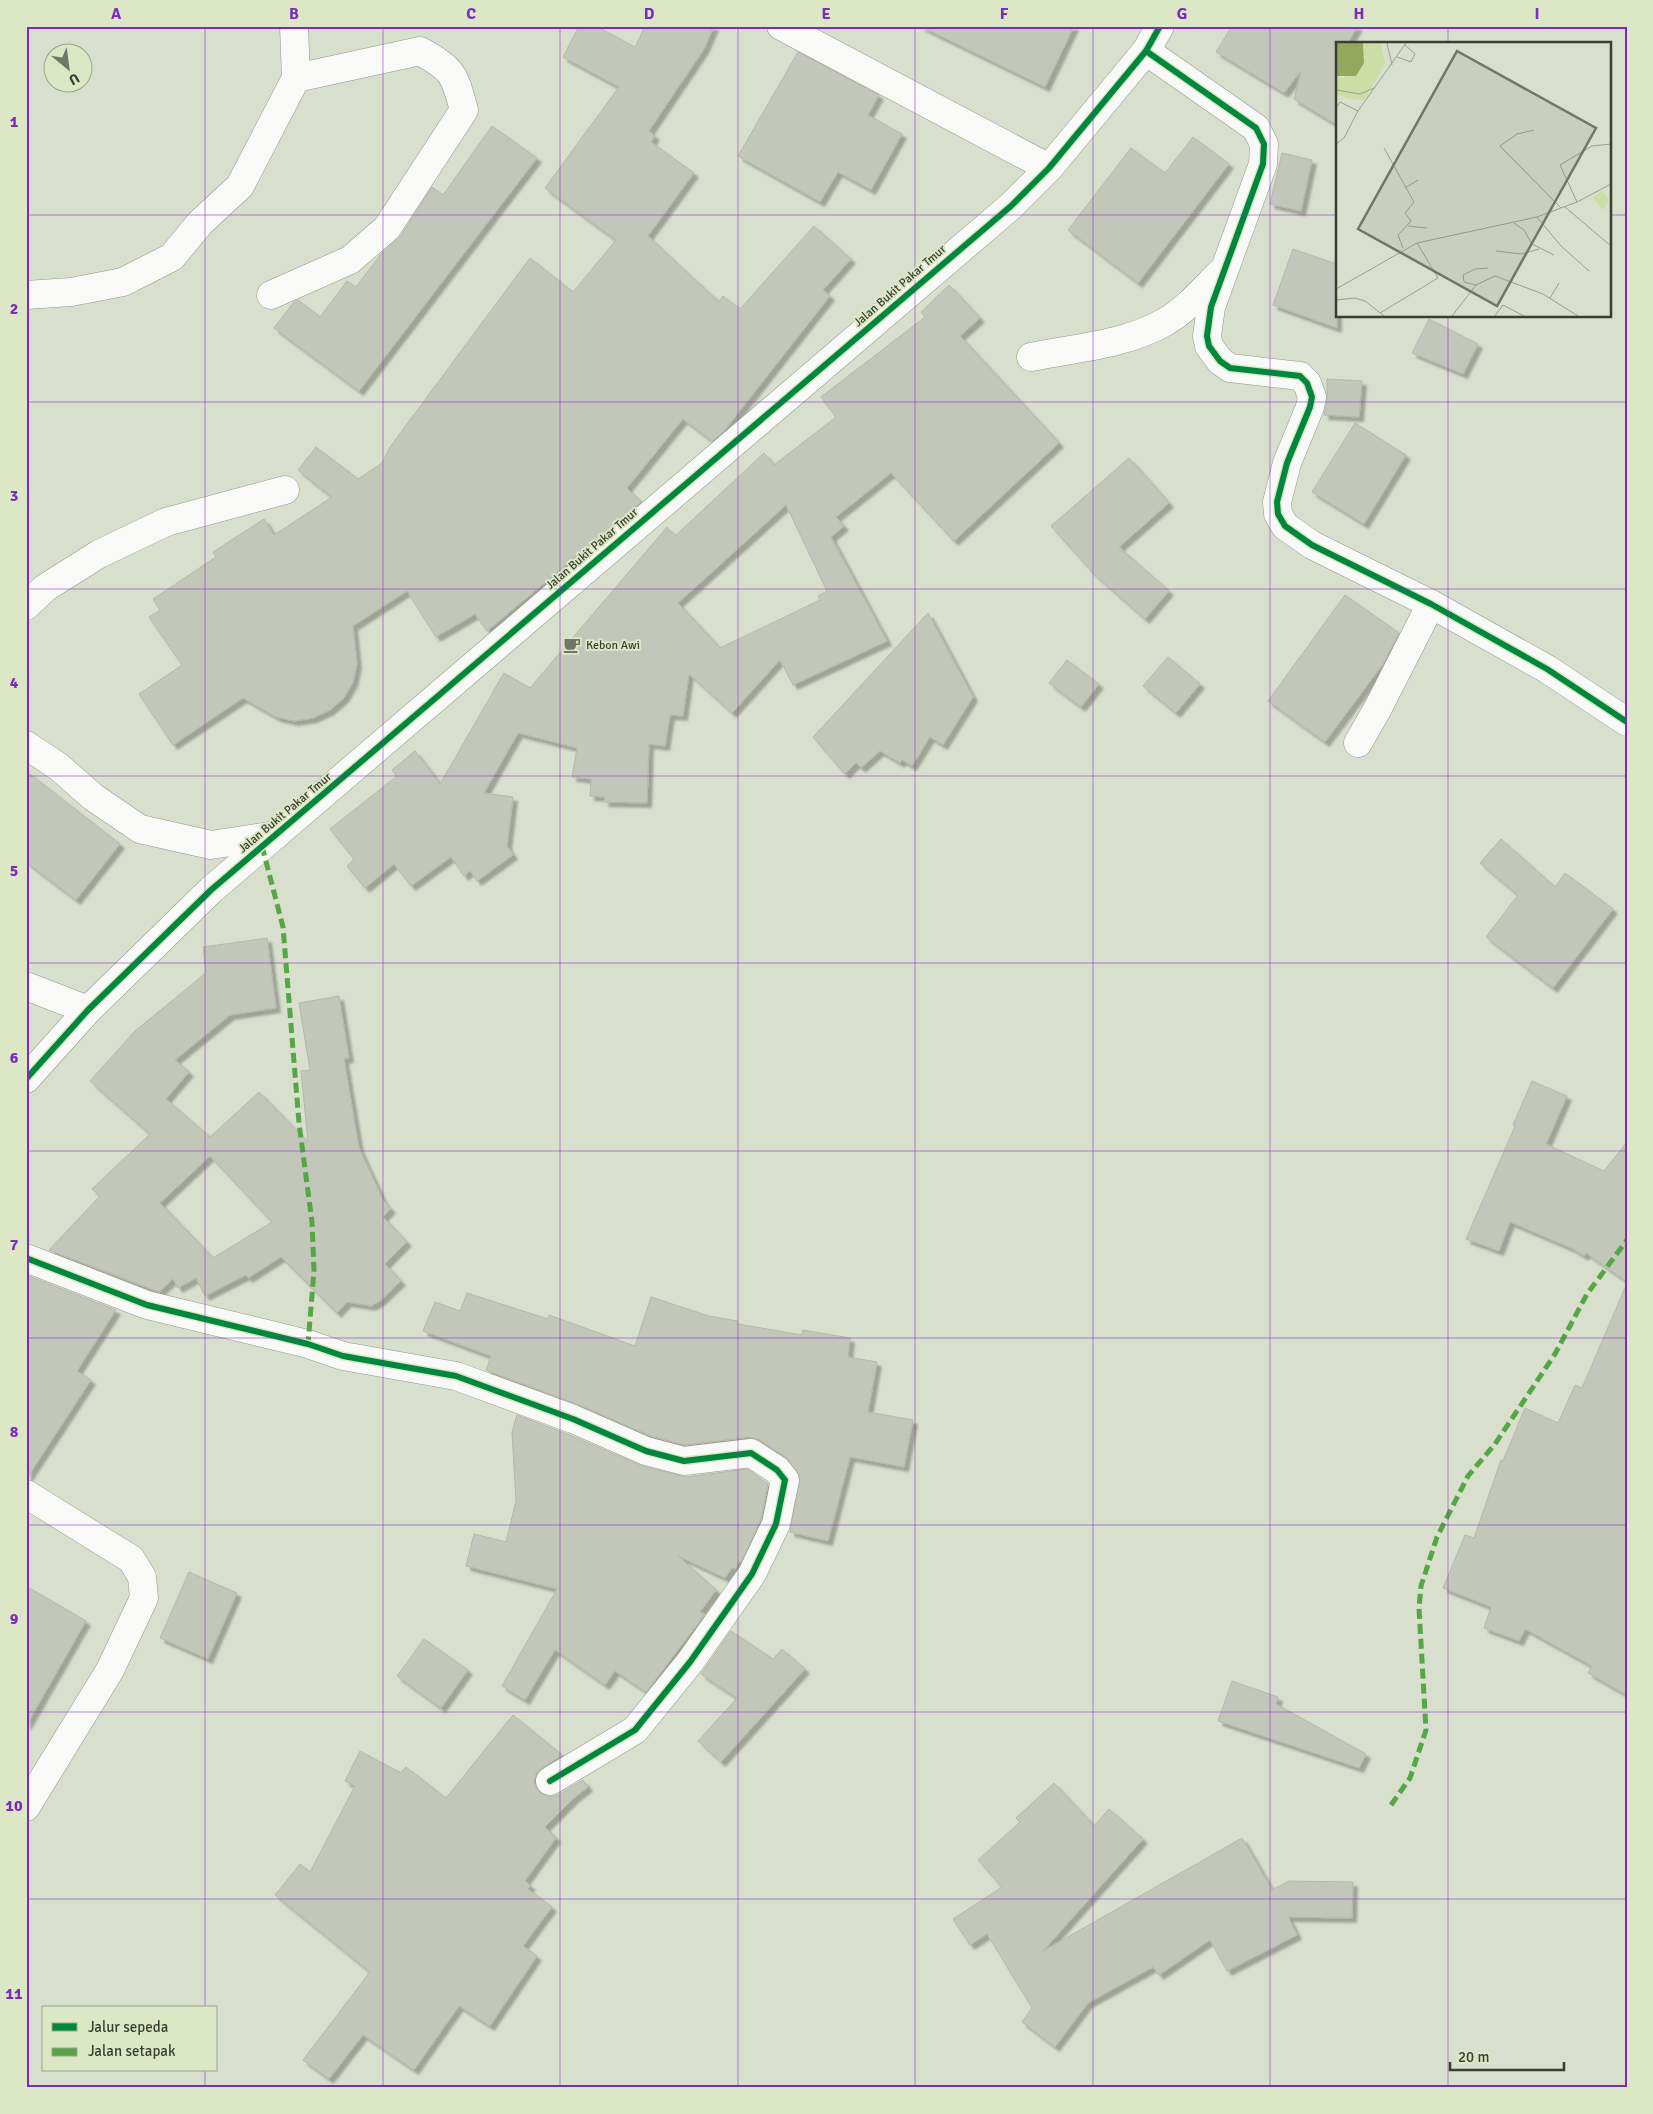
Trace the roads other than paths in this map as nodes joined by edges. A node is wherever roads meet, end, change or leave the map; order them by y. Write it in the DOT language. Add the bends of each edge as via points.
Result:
graph roads {
  1 [pos="294,26"];
  2 [pos="781,26"];
  3 [pos="1160,26"];
  4 [pos="1146,50"];
  5 [pos="296,78"];
  6 [pos="1049,168"];
  7 [pos="1226,266"];
  8 [pos="26,295"];
  9 [pos="270,295"];
  10 [pos="1031,357"];
  11 [pos="285,490"];
  12 [pos="1431,604"];
  13 [pos="26,606"];
  14 [pos="1627,722"];
  15 [pos="1358,743"];
  16 [pos="26,745"];
  17 [pos="276,835"];
  18 [pos="26,986"];
  19 [pos="88,1010"];
  20 [pos="26,1079"];
  21 [pos="26,1258"];
  22 [pos="26,1494"];
  23 [pos="550,1781"];
  24 [pos="26,1807"];
  1 -- 5 [label="street"];
  2 -- 6 [label="street"];
  3 -- 4 [label="street, Jalan Bukit Pakar Tmur"];
  4 -- 6 [label="street, Jalan Bukit Pakar Tmur"];
  4 -- 7 [label="street" via="1256,128 1264,144 1263,164"];
  5 -- 8 [label="street" via="240,186 200,223 172,257 123,282 71,292"];
  5 -- 9 [label="street" via="420,51 442,63 455,77 464,110 387,228 350,260"];
  6 -- 17 [label="street, Jalan Bukit Pakar Tmur" via="1011,206"];
  7 -- 10 [label="street" via="1166,322 1132,337"];
  7 -- 12 [label="street" via="1211,307 1207,336 1209,346 1230,368 1300,376 1312,396 1287,463 1277,502 1278,514 1285,526 1312,545"];
  11 -- 13 [label="street" via="166,522 99,554 45,588"];
  12 -- 14 [label="street" via="1547,668"];
  12 -- 15 [label="street"];
  16 -- 17 [label="street" via="140,829 211,845"];
  17 -- 19 [label="street, Jalan Bukit Pakar Tmur" via="212,890"];
  18 -- 19 [label="street"];
  19 -- 20 [label="street, Jalan Bukit Pakar Tmur"];
  21 -- 23 [label="street" via="147,1305 308,1344 343,1356 456,1376 573,1419 646,1451 684,1461 752,1453 777,1470 785,1480 776,1524 752,1574 690,1662 635,1730"];
  22 -- 24 [label="street" via="131,1558 142,1577 144,1598 110,1670"];
}
